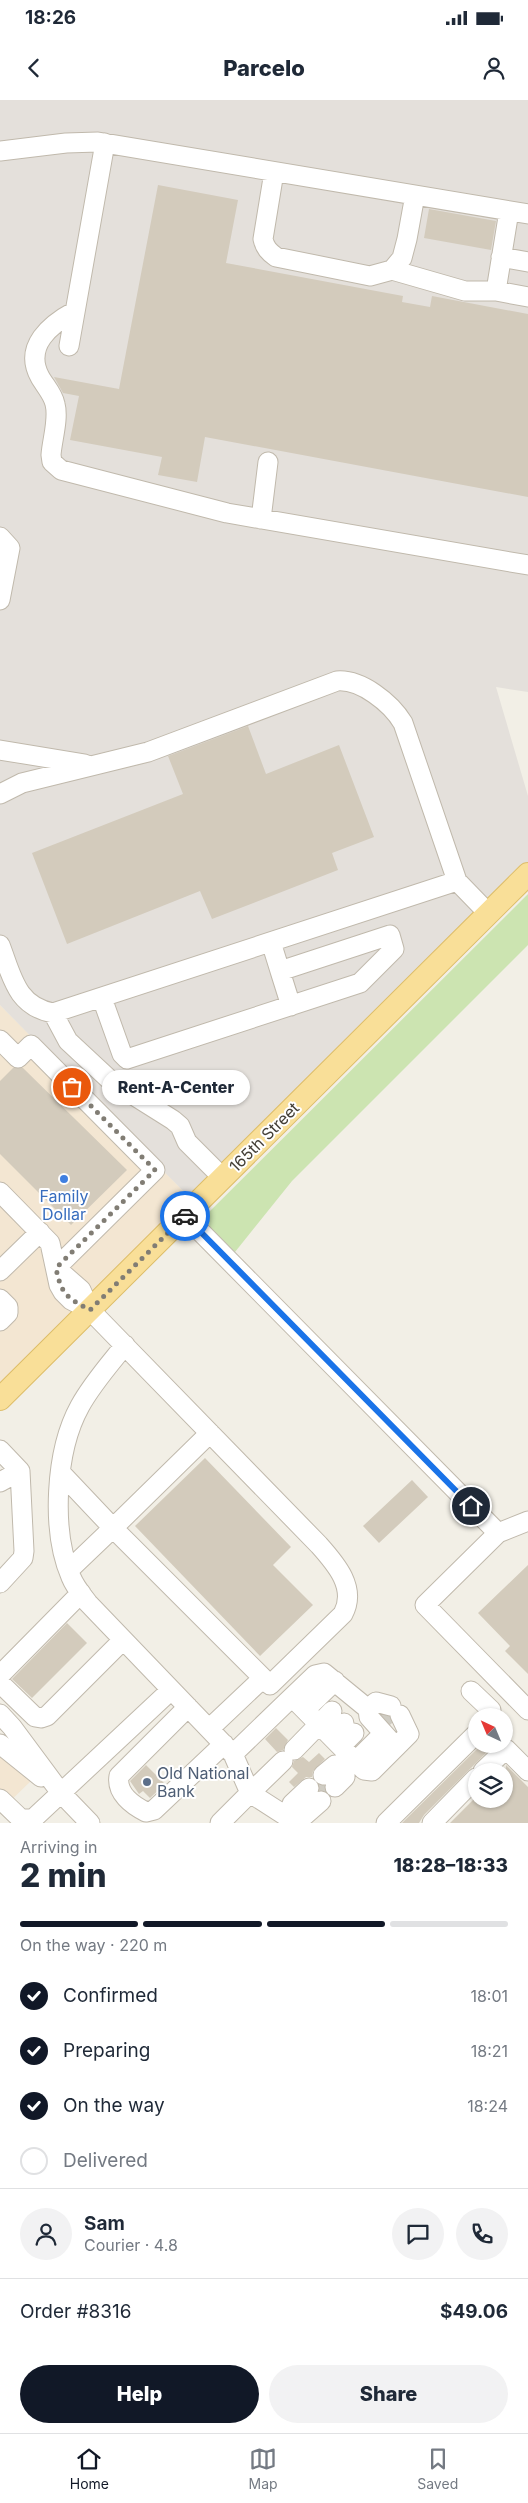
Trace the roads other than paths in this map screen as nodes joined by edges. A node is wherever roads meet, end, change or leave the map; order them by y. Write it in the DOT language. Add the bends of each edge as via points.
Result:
graph roads {
  1 [pos="106,143"];
  2 [pos="0,151"];
  3 [pos="274,172"];
  4 [pos="415,195"];
  5 [pos="509,211"];
  6 [pos="528,214"];
  7 [pos="501,257"];
  8 [pos="528,262"];
  9 [pos="392,270"];
  10 [pos="496,291"];
  11 [pos="528,297"];
  12 [pos="75,311"];
  13 [pos="68,346"];
  14 [pos="268,462"];
  15 [pos="260,518"];
  16 [pos="0,537"];
  17 [pos="528,565"];
  18 [pos="0,601"];
  19 [pos="0,750"];
  20 [pos="92,766"];
  21 [pos="0,794"];
  22 [pos="528,874"];
  23 [pos="457,881"];
  24 [pos="488,913"];
  25 [pos="271,942"];
  26 [pos="0,945"];
  27 [pos="280,972"];
  28 [pos="102,998"];
  29 [pos="291,1006"];
  30 [pos="53,1013"];
  31 [pos="0,1040"];
  32 [pos="223,1178"];
  33 [pos="0,1192"];
  34 [pos="185,1216"];
  35 [pos="40,1232"];
  36 [pos="4,1259"];
  37 [pos="56,1268"];
  38 [pos="0,1299"];
  39 [pos="90,1310"];
  40 [pos="0,1321"];
  41 [pos="125,1345"];
  42 [pos="0,1399"];
  43 [pos="210,1433"];
  44 [pos="0,1450"];
  45 [pos="20,1471"];
  46 [pos="61,1474"];
  47 [pos="0,1482"];
  48 [pos="528,1521"];
  49 [pos="113,1528"];
  50 [pos="498,1533"];
  51 [pos="69,1570"];
  52 [pos="2,1573"];
  53 [pos="81,1594"];
  54 [pos="123,1640"];
  55 [pos="0,1675"];
  56 [pos="266,1681"];
  57 [pos="0,1683"];
  58 [pos="171,1690"];
  59 [pos="471,1691"];
  60 [pos="295,1703"];
  61 [pos="188,1707"];
  62 [pos="489,1708"];
  63 [pos="528,1710"];
  64 [pos="0,1714"];
  65 [pos="361,1725"];
  66 [pos="209,1729"];
  67 [pos="468,1742"];
  68 [pos="0,1744"];
  69 [pos="229,1749"];
  70 [pos="513,1751"];
  71 [pos="528,1771"];
  72 [pos="329,1781"];
  73 [pos="468,1786"];
  74 [pos="61,1793"];
  75 [pos="250,1793"];
  76 [pos="315,1794"];
  77 [pos="0,1799"];
  78 [pos="90,1823"];
  79 [pos="220,1823"];
  80 [pos="386,1823"];
  81 [pos="432,1823"];
  1 -- 2 [label="street" via="81,141"];
  1 -- 3 [label="street"];
  1 -- 12 [label="street"];
  3 -- 4 [label="street"];
  3 -- 9 [label="street" via="263,239 271,254 370,276"];
  4 -- 5 [label="street"];
  4 -- 9 [label="street" via="402,258"];
  5 -- 6 [label="street"];
  5 -- 7 [label="street"];
  7 -- 8 [label="street"];
  7 -- 10 [label="street"];
  9 -- 10 [label="street" via="465,291"];
  10 -- 11 [label="street"];
  12 -- 13 [label="street"];
  12 -- 15 [label="street" via="47,329 36,352 36,369 55,405 51,455 56,467 227,513"];
  14 -- 15 [label="street"];
  15 -- 17 [label="street"];
  16 -- 18 [label="street" via="10,548"];
  19 -- 20 [label="street"];
  20 -- 21 [label="street" via="22,783"];
  20 -- 23 [label="street" via="148,752 337,681 351,682 390,704 403,723"];
  22 -- 24 [label="main road, 165th Street"];
  23 -- 24 [label="street"];
  23 -- 25 [label="street"];
  24 -- 32 [label="main road, 165th Street"];
  25 -- 27 [label="street"];
  25 -- 28 [label="street"];
  26 -- 30 [label="street" via="25,1000 42,1011"];
  27 -- 29 [label="street"];
  27 -- 29 [label="street" via="390,935 394,949 360,983"];
  28 -- 29 [label="street" via="122,1054 127,1059"];
  28 -- 30 [label="street"];
  30 -- 32 [label="street" via="68,1041 119,1087 180,1126 187,1142"];
  31 -- 37 [label="street" via="18,1058 31,1045 155,1170"];
  32 -- 34 [label="main road, 165th Street"];
  33 -- 35 [label="street"];
  34 -- 39 [label="main road, 165th Street"];
  34 -- 50 [label="street"];
  35 -- 36 [label="street"];
  35 -- 37 [label="street" via="50,1243"];
  37 -- 39 [label="street" via="63,1292"];
  38 -- 40 [label="street" via="8,1307 8,1313"];
  39 -- 41 [label="street"];
  39 -- 42 [label="main road, 165th Street"];
  41 -- 43 [label="street"];
  41 -- 46 [label="street" via="79,1407 66,1442"];
  43 -- 49 [label="street"];
  43 -- 56 [label="street" via="319,1545 343,1577 347,1590 348,1605 343,1614"];
  44 -- 45 [label="street"];
  45 -- 47 [label="street"];
  45 -- 52 [label="street" via="23,1558"];
  46 -- 49 [label="street"];
  46 -- 51 [label="street" via="60,1521"];
  48 -- 50 [label="street"];
  49 -- 51 [label="street"];
  49 -- 56 [label="street"];
  50 -- 63 [label="street" via="425,1605"];
  51 -- 53 [label="street"];
  53 -- 54 [label="street"];
  53 -- 55 [label="street"];
  54 -- 57 [label="street" via="47,1716 35,1717"];
  54 -- 58 [label="street"];
  56 -- 60 [label="street"];
  56 -- 66 [label="street"];
  58 -- 61 [label="street"];
  58 -- 74 [label="street"];
  59 -- 62 [label="street"];
  60 -- 65 [label="street"];
  60 -- 65 [label="street"];
  60 -- 69 [label="street"];
  61 -- 66 [label="street"];
  61 -- 69 [label="street" via="119,1776 118,1784 123,1794 146,1812 154,1810"];
  64 -- 74 [label="street"];
  65 -- 72 [label="street" via="346,1777"];
  65 -- 75 [label="street" via="288,1756"];
  66 -- 69 [label="street"];
  67 -- 80 [label="street"];
  68 -- 74 [label="street"];
  69 -- 75 [label="street"];
  70 -- 71 [label="street"];
  73 -- 81 [label="street"];
  74 -- 77 [label="street" via="38,1815 26,1820 16,1816"];
  74 -- 78 [label="street"];
  75 -- 76 [label="street" via="289,1818 292,1804"];
  75 -- 79 [label="street"];
}
